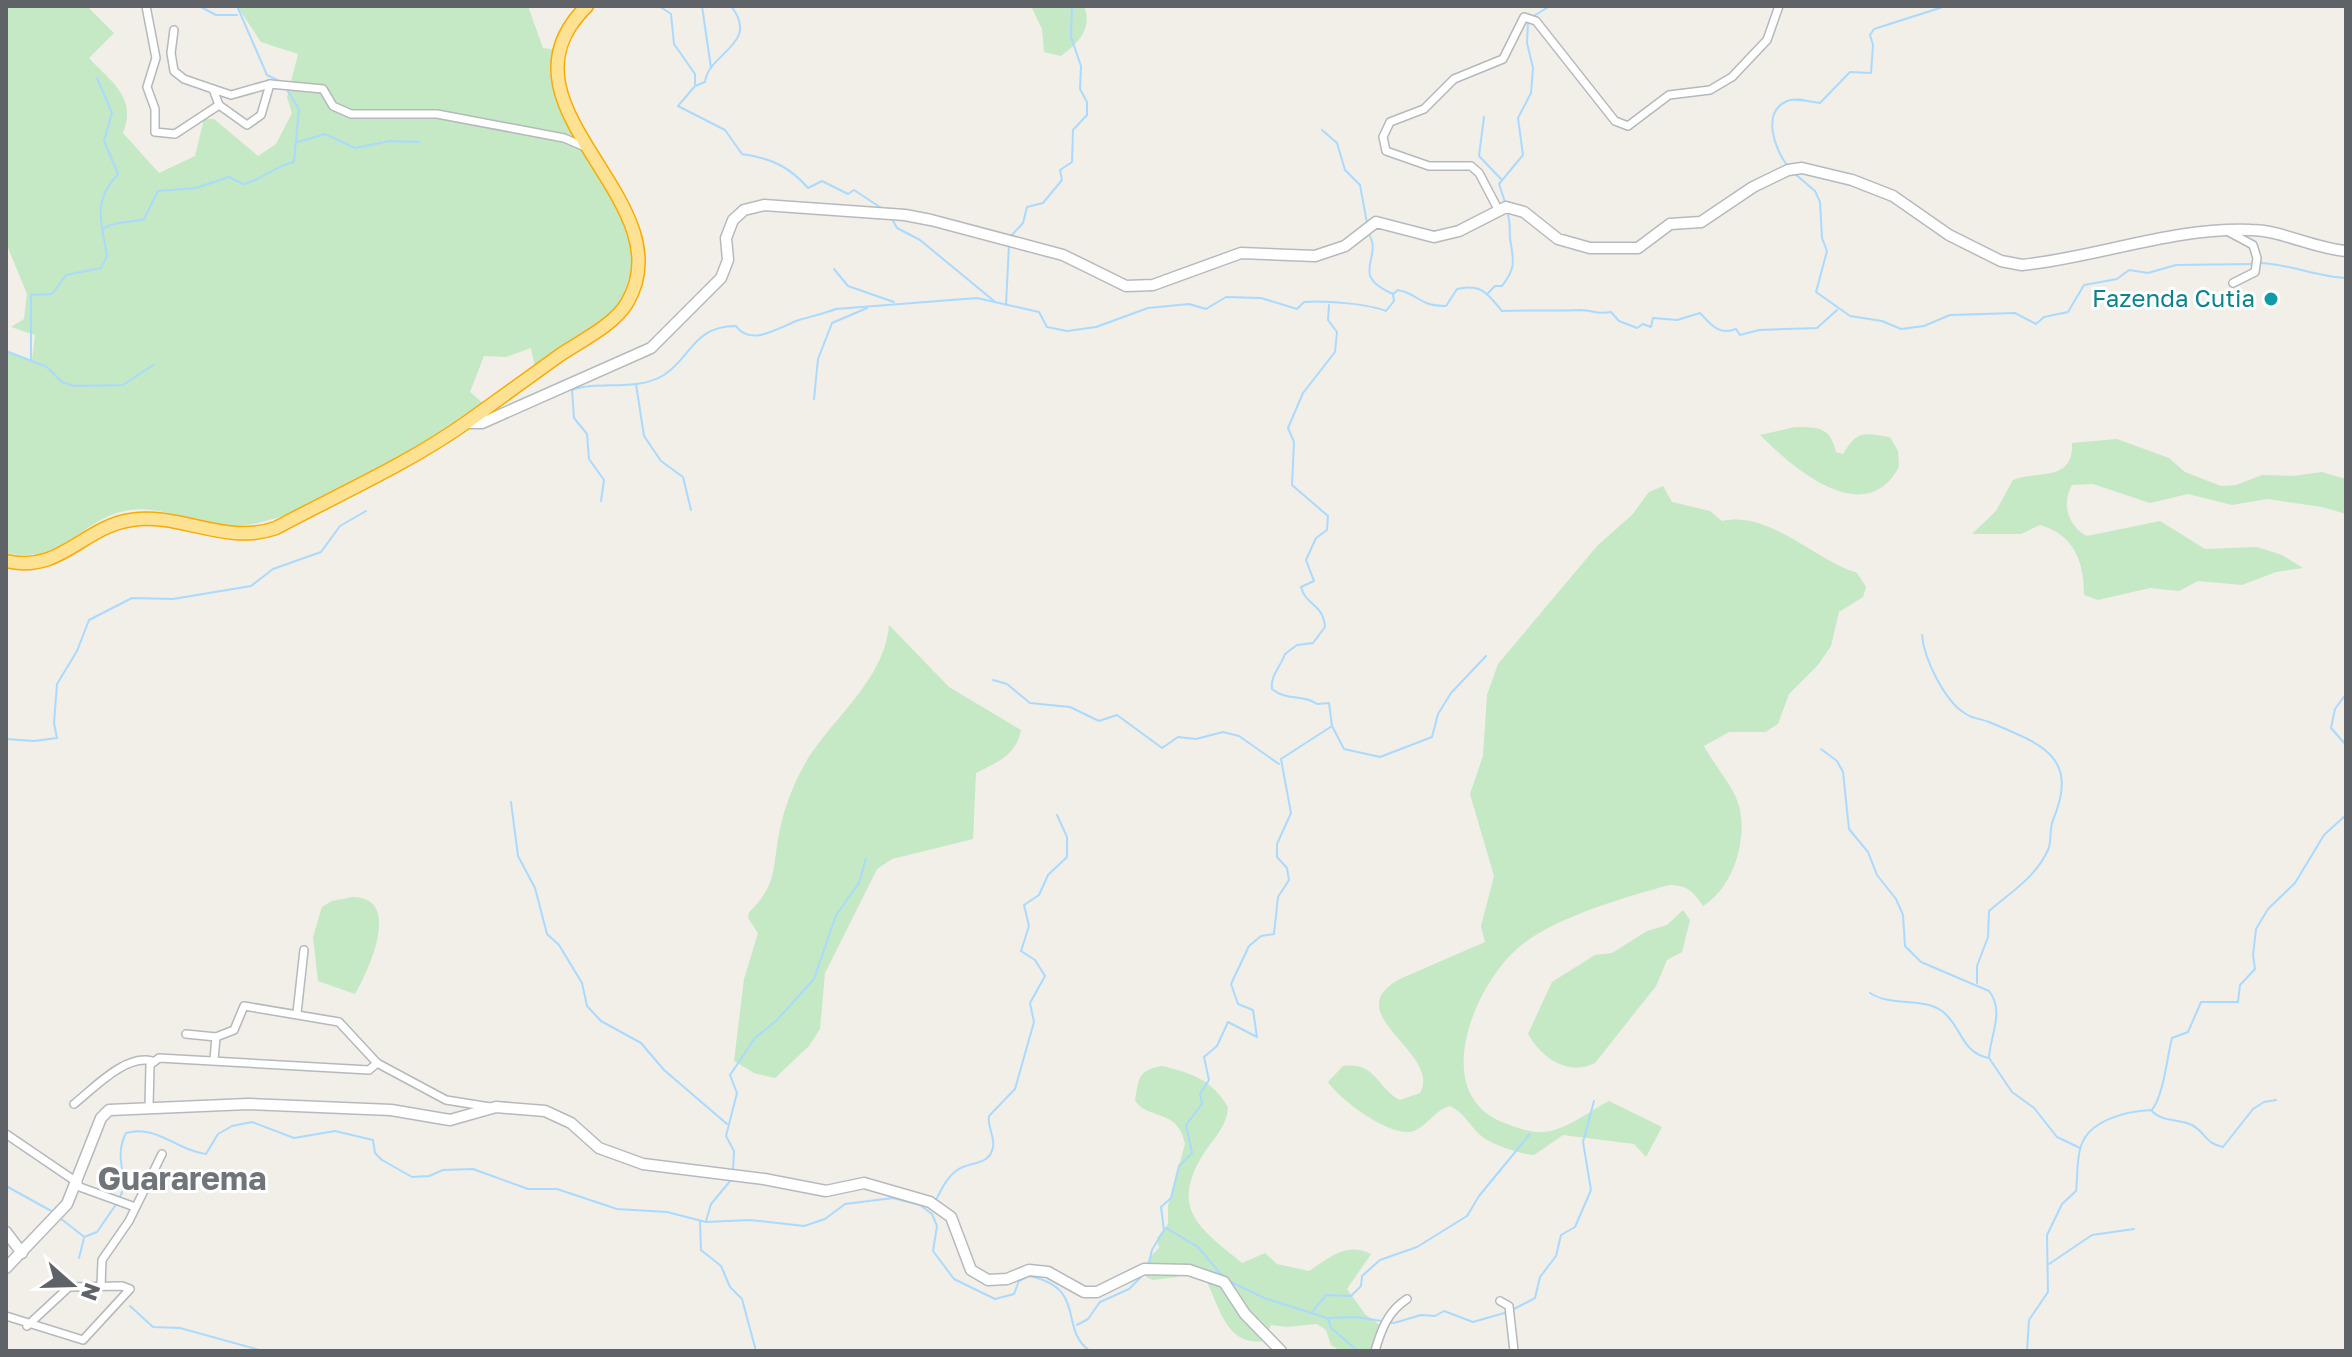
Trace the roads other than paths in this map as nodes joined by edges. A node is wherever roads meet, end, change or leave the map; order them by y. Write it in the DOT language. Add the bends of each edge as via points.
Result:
graph roads {
  1 [pos="146,6"];
  2 [pos="587,6"];
  3 [pos="1779,6"];
  4 [pos="174,30"];
  5 [pos="270,84"];
  6 [pos="213,89"];
  7 [pos="219,105"];
  8 [pos="587,147"];
  9 [pos="1499,211"];
  10 [pos="2225,230"];
  11 [pos="2346,251"];
  12 [pos="2233,283"];
  13 [pos="466,423"];
  14 [pos="6,561"];
  15 [pos="304,950"];
  16 [pos="297,1013"];
  17 [pos="186,1034"];
  18 [pos="216,1037"];
  19 [pos="214,1060"];
  20 [pos="152,1061"];
  21 [pos="377,1063"];
  22 [pos="74,1104"];
  23 [pos="149,1106"];
  24 [pos="496,1107"];
  25 [pos="6,1134"];
  26 [pos="162,1154"];
  27 [pos="77,1185"];
  28 [pos="135,1207"];
  29 [pos="6,1232"];
  30 [pos="22,1253"];
  31 [pos="6,1268"];
  32 [pos="101,1286"];
  33 [pos="1407,1299"];
  34 [pos="1500,1301"];
  35 [pos="6,1316"];
  36 [pos="27,1326"];
  37 [pos="1281,1351"];
  38 [pos="1375,1351"];
  39 [pos="1514,1351"];
  1 -- 7 [label="street" via="156,49 147,87 155,109 155,132 175,134"];
  2 -- 8 [label="highway" via="569,28 559,62 562,98"];
  3 -- 9 [label="street" via="1767,40 1732,77 1710,90 1669,95 1628,126 1615,121 1536,21 1524,17 1503,59 1447,83 1424,109 1390,122 1383,137 1386,151 1395,157 1435,167 1471,166"];
  4 -- 6 [label="street" via="174,71"];
  5 -- 6 [label="street" via="231,95"];
  5 -- 7 [label="street" via="261,115 250,124"];
  5 -- 8 [label="street" via="323,89 333,106 351,114 437,114"];
  6 -- 7 [label="street"];
  8 -- 13 [label="highway" via="636,237 638,275 628,302"];
  9 -- 10 [label="street" via="1506,207 1524,212 1558,239 1590,248 1638,248 1665,227 1701,222 1753,187 1802,168 1893,196 1949,235 2011,264"];
  9 -- 13 [label="street" via="1434,237 1376,222 1345,246 1315,256 1241,253 1153,285 1126,286 1063,255 931,220 764,205 744,210 733,220 721,278 651,348 482,423"];
  10 -- 11 [label="street" via="2262,230"];
  10 -- 12 [label="street" via="2253,245 2257,264"];
  13 -- 14 [label="highway" via="265,532 225,533 134,519 107,527 51,559"];
  15 -- 16 [label="street"];
  16 -- 18 [label="street" via="244,1006 234,1030"];
  16 -- 21 [label="street" via="339,1022"];
  17 -- 18 [label="street"];
  18 -- 19 [label="street"];
  19 -- 20 [label="street"];
  19 -- 21 [label="street" via="369,1070"];
  20 -- 22 [label="street" via="125,1066"];
  20 -- 23 [label="street"];
  21 -- 24 [label="street" via="446,1100"];
  23 -- 24 [label="street" via="383,1109 450,1120"];
  23 -- 27 [label="street" via="109,1110 101,1118"];
  24 -- 37 [label="street" via="545,1111 571,1123 599,1148 643,1164 826,1191 864,1183 916,1197 951,1217 971,1270 988,1280 1029,1270 1048,1272 1084,1292 1097,1292 1144,1269 1189,1270 1224,1282 1245,1314"];
  25 -- 27 [label="street"];
  26 -- 28 [label="street"];
  27 -- 28 [label="street"];
  27 -- 30 [label="street" via="58,1215"];
  28 -- 32 [label="street" via="102,1260"];
  29 -- 30 [label="street"];
  30 -- 31 [label="street"];
  32 -- 36 [label="street" via="65,1289"];
  32 -- 36 [label="street" via="130,1289 83,1340"];
  33 -- 38 [label="street" via="1395,1307"];
  34 -- 39 [label="street" via="1509,1306"];
  35 -- 36 [label="street"];
}
